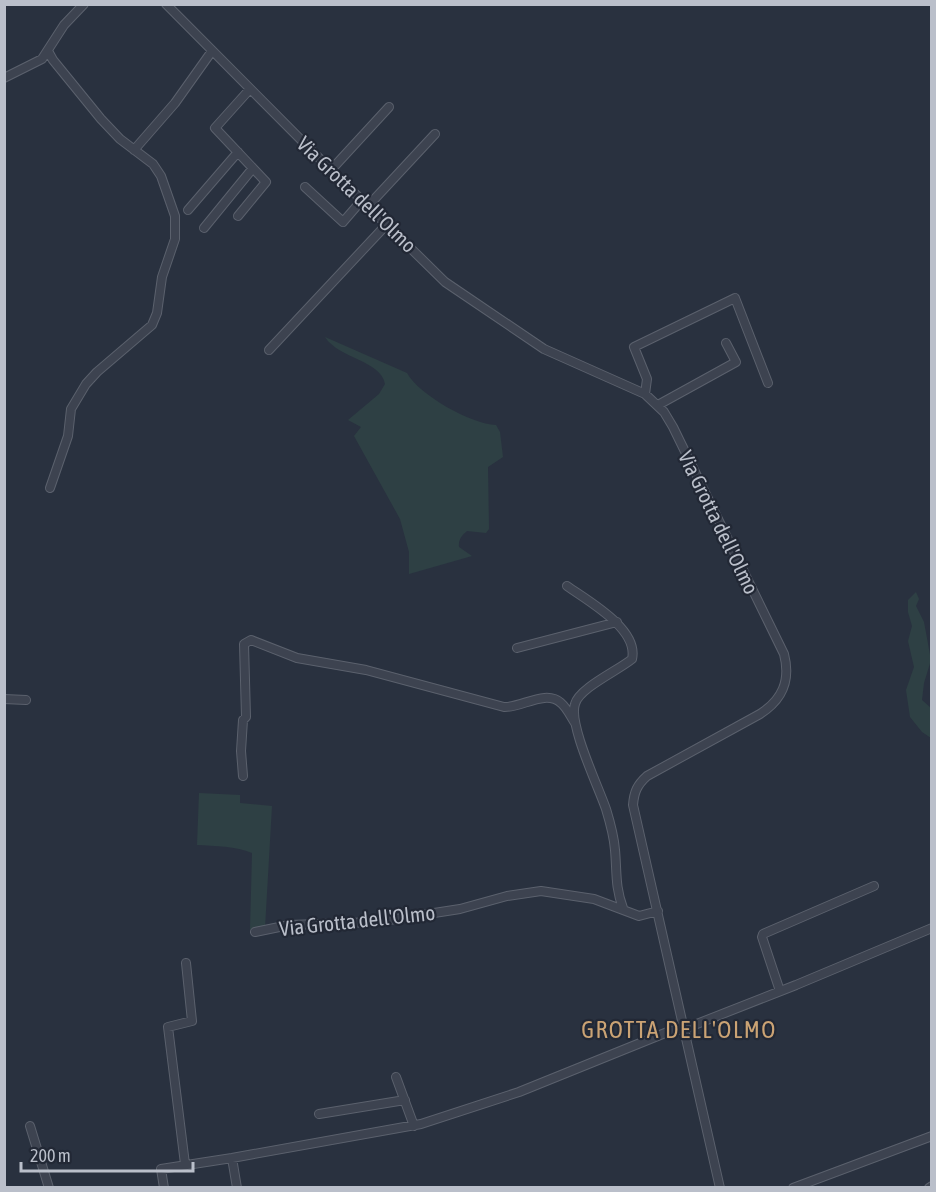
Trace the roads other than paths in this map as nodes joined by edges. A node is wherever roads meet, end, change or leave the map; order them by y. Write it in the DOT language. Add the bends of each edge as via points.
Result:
graph roads {
  1 [pos="84,4"];
  2 [pos="166,4"];
  3 [pos="48,51"];
  4 [pos="212,51"];
  5 [pos="4,78"];
  6 [pos="250,89"];
  7 [pos="389,107"];
  8 [pos="435,134"];
  9 [pos="134,150"];
  10 [pos="238,152"];
  11 [pos="253,168"];
  12 [pos="331,170"];
  13 [pos="304,187"];
  14 [pos="365,203"];
  15 [pos="188,210"];
  16 [pos="238,216"];
  17 [pos="387,224"];
  18 [pos="204,228"];
  19 [pos="726,343"];
  20 [pos="269,350"];
  21 [pos="768,383"];
  22 [pos="645,394"];
  23 [pos="658,405"];
  24 [pos="50,488"];
  25 [pos="567,586"];
  26 [pos="616,622"];
  27 [pos="517,648"];
  28 [pos="4,699"];
  29 [pos="26,700"];
  30 [pos="575,723"];
  31 [pos="243,776"];
  32 [pos="874,886"];
  33 [pos="623,908"];
  34 [pos="658,911"];
  35 [pos="932,928"];
  36 [pos="255,932"];
  37 [pos="186,963"];
  38 [pos="780,991"];
  39 [pos="684,1029"];
  40 [pos="396,1077"];
  41 [pos="405,1100"];
  42 [pos="319,1114"];
  43 [pos="30,1126"];
  44 [pos="414,1126"];
  45 [pos="932,1136"];
  46 [pos="232,1158"];
  47 [pos="185,1164"];
  48 [pos="49,1188"];
  49 [pos="164,1188"];
  50 [pos="237,1188"];
  51 [pos="720,1188"];
  52 [pos="793,1188"];
  1 -- 3 [label="street" via="64,25"];
  2 -- 4 [label="street, Via Grotta dell'Olmo"];
  3 -- 5 [label="street" via="42,59"];
  3 -- 9 [label="street" via="101,118"];
  4 -- 6 [label="street, Via Grotta dell'Olmo"];
  4 -- 9 [label="street" via="175,103"];
  6 -- 10 [label="street" via="215,128"];
  6 -- 12 [label="street, Via Grotta dell'Olmo"];
  7 -- 12 [label="street"];
  8 -- 14 [label="street"];
  9 -- 24 [label="street" via="153,164 161,176 175,216 175,239 162,277 157,313 152,325 86,384 71,410 69,436"];
  10 -- 11 [label="street"];
  10 -- 15 [label="street"];
  11 -- 16 [label="street" via="266,182"];
  11 -- 18 [label="street"];
  12 -- 14 [label="street, Via Grotta dell'Olmo"];
  13 -- 14 [label="street" via="343,222"];
  14 -- 17 [label="street, Via Grotta dell'Olmo"];
  17 -- 20 [label="street"];
  17 -- 22 [label="street, Via Grotta dell'Olmo" via="446,282 544,349"];
  19 -- 23 [label="street" via="736,363"];
  21 -- 22 [label="street" via="735,298 634,346 647,379"];
  22 -- 23 [label="street, Via Grotta dell'Olmo"];
  23 -- 34 [label="street, Via Grotta dell'Olmo" via="673,427 787,666 784,690 769,709 639,783 633,805"];
  25 -- 26 [label="street"];
  26 -- 27 [label="street"];
  26 -- 30 [label="street" via="632,647 632,659 583,693 575,702"];
  28 -- 29 [label="street"];
  30 -- 31 [label="street" via="563,704 553,699 504,707 366,670 297,658 251,640 244,644"];
  30 -- 33 [label="street" via="609,817 615,877"];
  32 -- 38 [label="street" via="763,934"];
  33 -- 34 [label="street, Via Grotta dell'Olmo" via="639,916"];
  33 -- 36 [label="street, Via Grotta dell'Olmo" via="541,891 376,922 289,925"];
  34 -- 39 [label="street, Via Grotta dell'Olmo"];
  35 -- 38 [label="street"];
  37 -- 47 [label="street" via="192,1021 168,1027"];
  38 -- 39 [label="street"];
  39 -- 44 [label="street" via="669,1031 519,1092"];
  39 -- 51 [label="street, Via Grotta dell'Olmo"];
  40 -- 41 [label="street"];
  41 -- 42 [label="street"];
  41 -- 44 [label="street"];
  43 -- 48 [label="street"];
  44 -- 46 [label="street"];
  45 -- 52 [label="street"];
  46 -- 47 [label="street"];
  46 -- 50 [label="street"];
  47 -- 49 [label="street" via="161,1169"];
}
